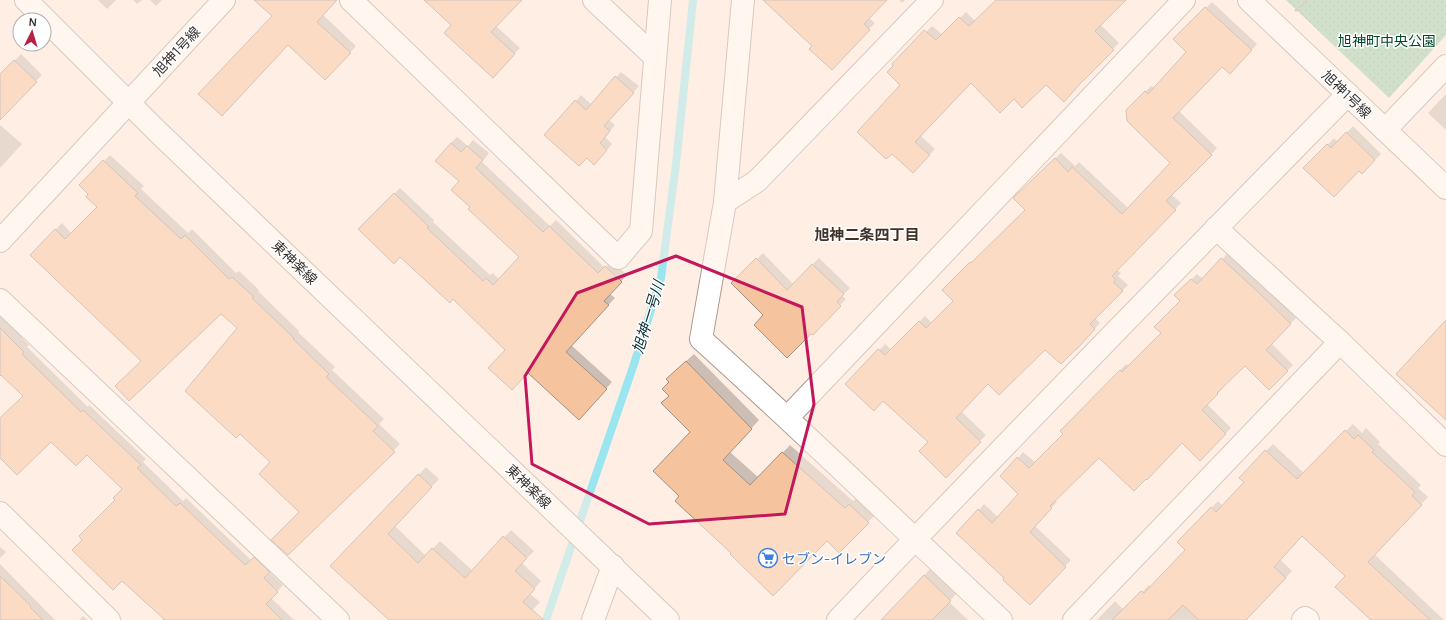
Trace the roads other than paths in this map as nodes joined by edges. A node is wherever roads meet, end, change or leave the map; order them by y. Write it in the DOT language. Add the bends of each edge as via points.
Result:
graph roads {
  1 [pos="26,0"];
  2 [pos="224,0"];
  3 [pos="351,0"];
  4 [pos="594,0"];
  5 [pos="660,0"];
  6 [pos="743,0"];
  7 [pos="932,0"];
  8 [pos="1184,0"];
  9 [pos="1249,0"];
  10 [pos="655,57"];
  11 [pos="1446,66"];
  12 [pos="1348,94"];
  13 [pos="128,101"];
  14 [pos="1386,130"];
  15 [pos="1446,188"];
  16 [pos="725,202"];
  17 [pos="1216,228"];
  18 [pos="0,241"];
  19 [pos="0,300"];
  20 [pos="1340,342"];
  21 [pos="788,417"];
  22 [pos="1446,445"];
  23 [pos="0,513"];
  24 [pos="914,539"];
  25 [pos="612,566"];
  26 [pos="109,620"];
  27 [pos="338,620"];
  28 [pos="593,620"];
  29 [pos="668,620"];
  30 [pos="838,620"];
  31 [pos="1001,620"];
  32 [pos="1074,620"];
  33 [pos="1303,620"];
  34 [pos="1308,620"];
  1 -- 13 [label="street, 東神楽線"];
  2 -- 13 [label="street, 旭神1号線"];
  3 -- 10 [label="street" via="618,258 641,231"];
  4 -- 10 [label="street"];
  5 -- 10 [label="street"];
  6 -- 16 [label="street"];
  7 -- 16 [label="street" via="757,181"];
  8 -- 21 [label="street"];
  9 -- 12 [label="street, 旭神1号線"];
  11 -- 14 [label="street"];
  12 -- 14 [label="street, 旭神1号線"];
  12 -- 17 [label="street"];
  13 -- 18 [label="street, 旭神1号線"];
  13 -- 25 [label="street, 東神楽線"];
  14 -- 15 [label="street, 旭神1号線"];
  16 -- 21 [label="street" via="701,339"];
  17 -- 20 [label="street"];
  17 -- 24 [label="street"];
  19 -- 27 [label="street"];
  20 -- 22 [label="street"];
  20 -- 32 [label="street"];
  21 -- 24 [label="street"];
  23 -- 26 [label="street"];
  24 -- 30 [label="street"];
  24 -- 31 [label="street"];
  25 -- 28 [label="street"];
  25 -- 29 [label="street"];
  33 -- 34 [label="street"];
}
